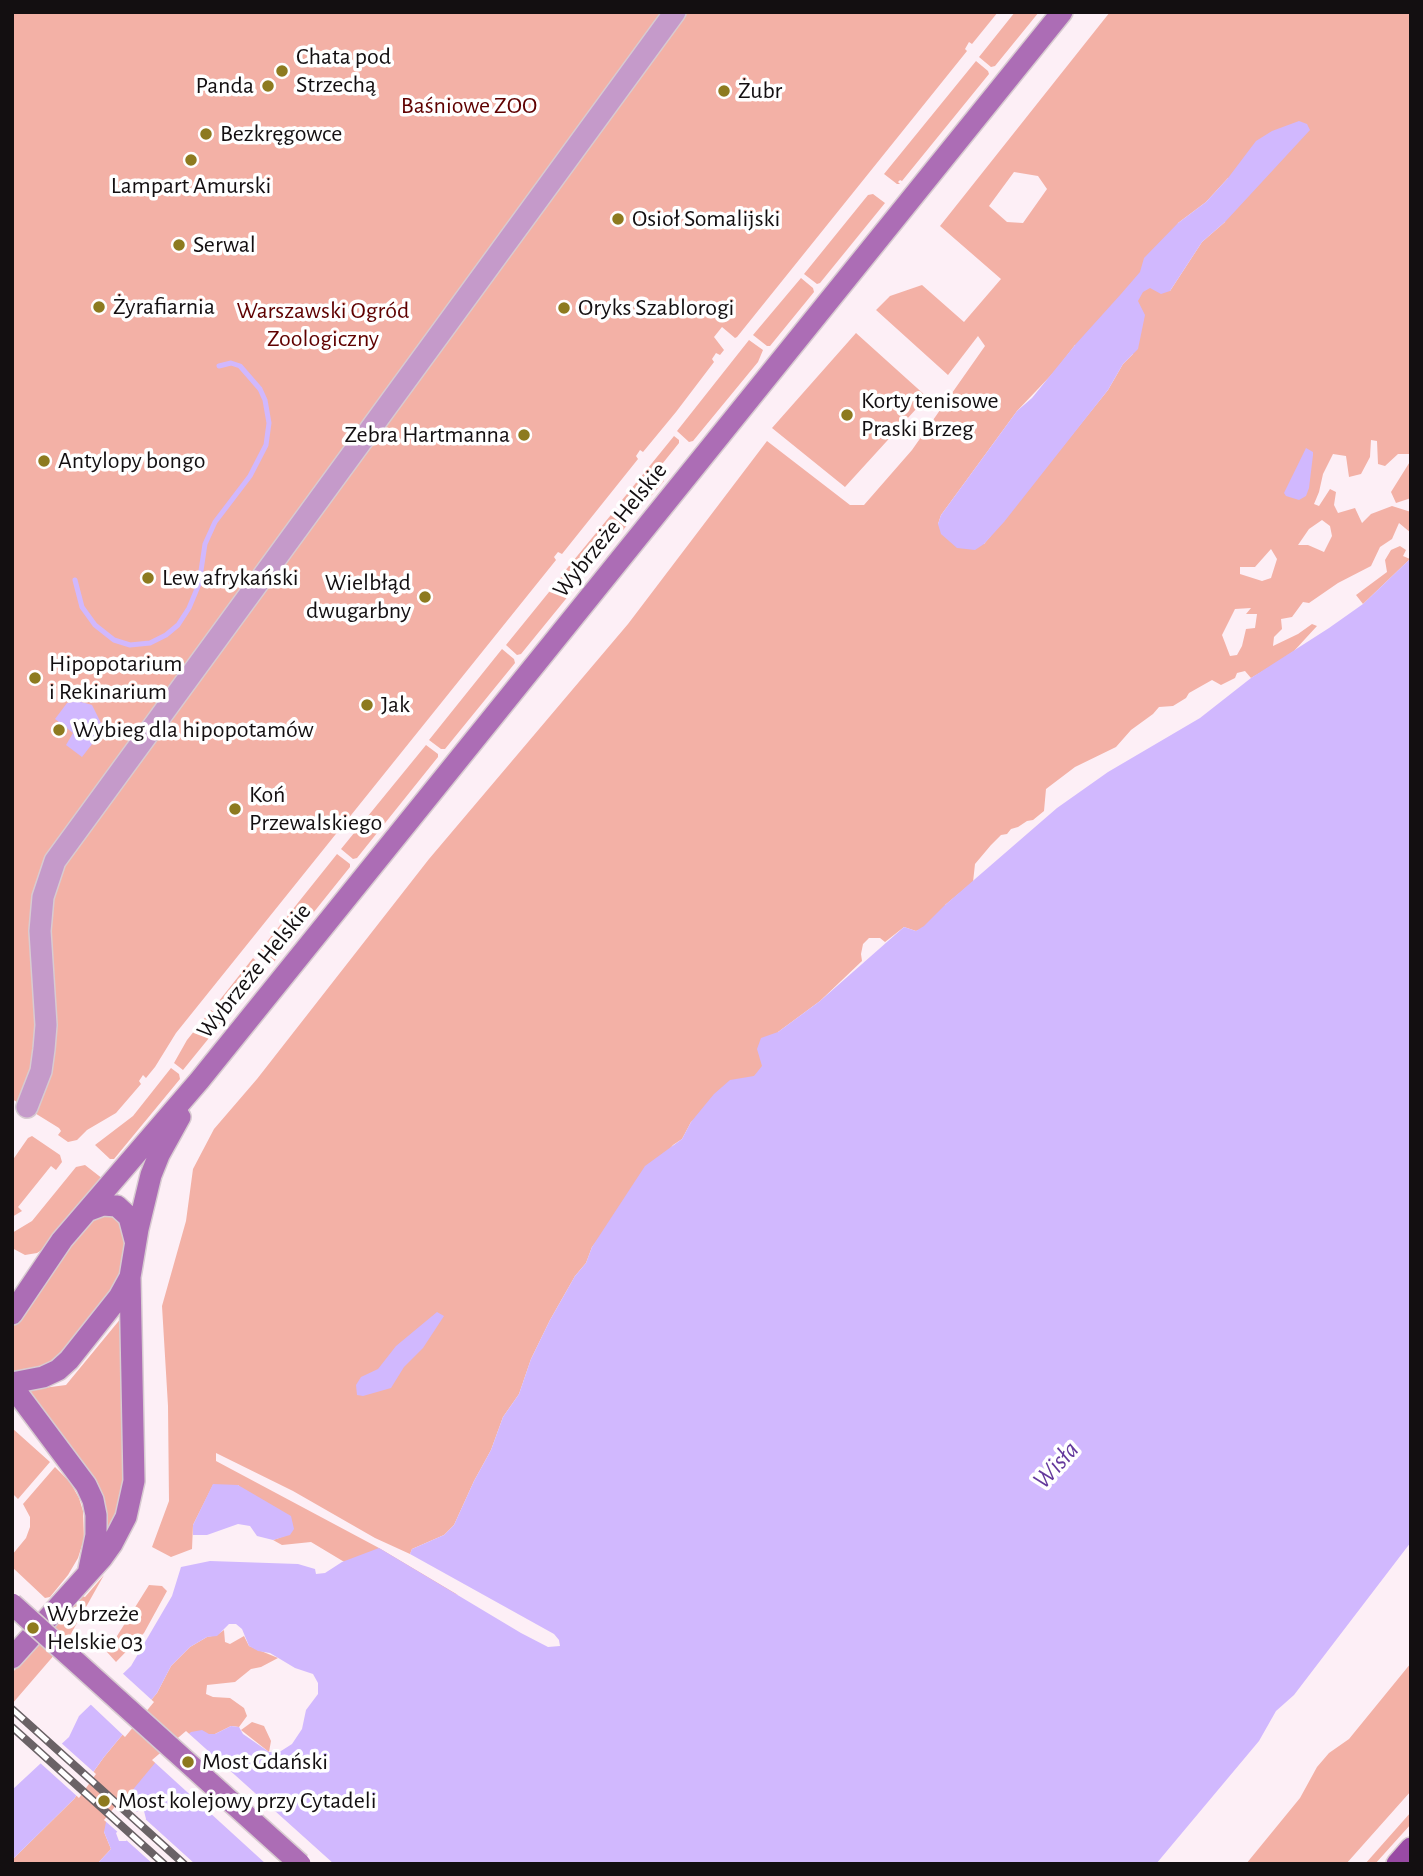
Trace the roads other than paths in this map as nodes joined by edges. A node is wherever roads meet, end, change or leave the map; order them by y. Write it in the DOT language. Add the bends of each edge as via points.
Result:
graph roads {
  1 [pos="675,12"];
  2 [pos="1062,12"];
  3 [pos="199,1081"];
  4 [pos="27,1107"];
  5 [pos="87,1211"];
  6 [pos="62,1240"];
  7 [pos="136,1242"];
  8 [pos="130,1277"];
  9 [pos="12,1288"];
  10 [pos="12,1314"];
  11 [pos="12,1385"];
  12 [pos="88,1574"];
  13 [pos="12,1604"];
  14 [pos="12,1658"];
  15 [pos="1411,1848"];
  16 [pos="300,1864"];
  17 [pos="1397,1864"];
  1 -- 4 [label="street" via="55,861 43,897 40,931 44,1049"];
  2 -- 3 [label="main road, Wybrzeże Helskie"];
  3 -- 5 [label="main road, Wybrzeże Helskie"];
  3 -- 7 [label="main road, Wybrzeże Helskie" via="159,1155"];
  5 -- 6 [label="main road, Wybrzeże Helskie"];
  5 -- 7 [label="main road" via="117,1206 129,1217"];
  6 -- 9 [label="main road"];
  6 -- 10 [label="main road, Wybrzeże Helskie"];
  7 -- 8 [label="main road, Wybrzeże Helskie"];
  8 -- 11 [label="main road" via="69,1360 43,1377"];
  8 -- 12 [label="main road, Wybrzeże Helskie" via="134,1481 120,1530"];
  11 -- 12 [label="main road" via="93,1500 96,1535"];
  12 -- 14 [label="main road, Wybrzeże Helskie"];
  13 -- 16 [label="main road, bridge"];
  15 -- 17 [label="main road"];
}
